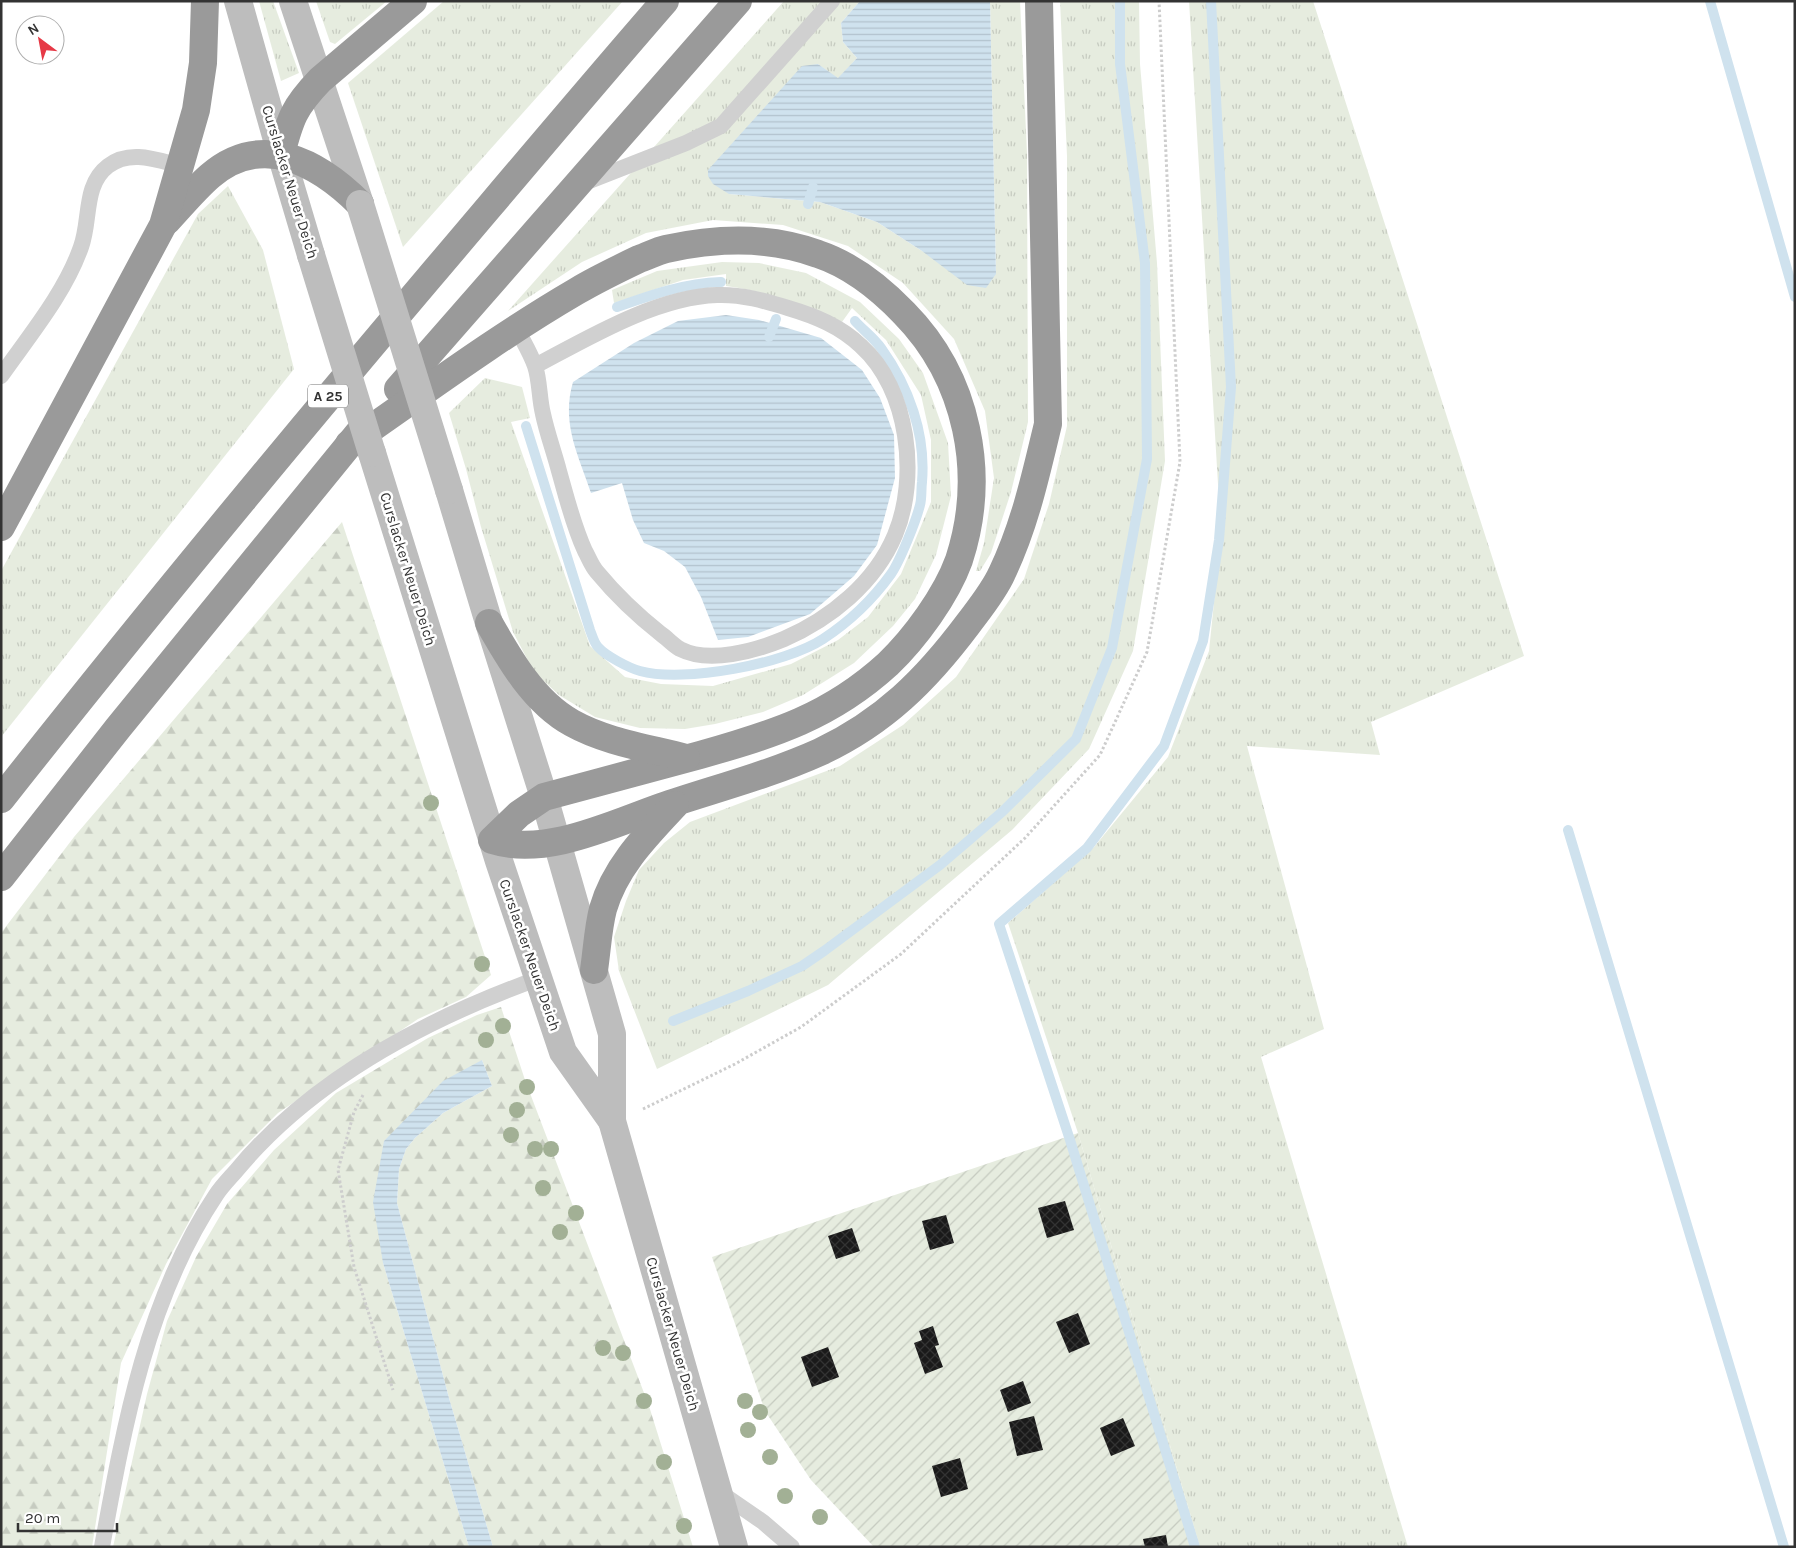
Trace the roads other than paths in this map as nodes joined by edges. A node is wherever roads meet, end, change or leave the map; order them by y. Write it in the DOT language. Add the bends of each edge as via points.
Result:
graph roads {
  1 [pos="205,1"];
  2 [pos="238,1"];
  3 [pos="294,1"];
  4 [pos="413,1"];
  5 [pos="665,1"];
  6 [pos="738,1"];
  7 [pos="832,1"];
  8 [pos="1040,1"];
  9 [pos="320,80"];
  10 [pos="281,154"];
  11 [pos="181,166"];
  12 [pos="577,186"];
  13 [pos="360,204"];
  14 [pos="163,225"];
  15 [pos="517,329"];
  16 [pos="535,366"];
  17 [pos="1,376"];
  18 [pos="349,444"];
  19 [pos="1,526"];
  20 [pos="489,623"];
  21 [pos="688,758"];
  22 [pos="544,797"];
  23 [pos="1,800"];
  24 [pos="680,801"];
  25 [pos="492,840"];
  26 [pos="558,843"];
  27 [pos="1,877"];
  28 [pos="594,970"];
  29 [pos="537,980"];
  30 [pos="612,1121"];
  31 [pos="718,1491"];
  32 [pos="102,1547"];
  33 [pos="734,1547"];
  34 [pos="792,1547"];
  1 -- 11 [label="highway" via="203,63 196,110"];
  2 -- 10 [label="main road, Curslacker Neuer Deich"];
  3 -- 9 [label="main road, Curslacker Neuer Deich"];
  4 -- 9 [label="highway"];
  5 -- 23 [label="highway, A 25" via="309,419"];
  6 -- 12 [label="highway"];
  7 -- 12 [label="lane" via="721,126"];
  8 -- 24 [label="highway" via="1048,424 1021,528 1001,574 946,654 880,717 819,752"];
  9 -- 10 [label="highway" via="295,110"];
  9 -- 13 [label="main road, Curslacker Neuer Deich"];
  10 -- 13 [label="highway" via="313,167 349,192"];
  10 -- 14 [label="highway" via="253,155 219,169"];
  10 -- 25 [label="main road, Curslacker Neuer Deich, bridge"];
  11 -- 14 [label="highway"];
  11 -- 17 [label="lane" via="138,156 123,158 101,172 91,192 82,246 73,267"];
  12 -- 18 [label="highway"];
  13 -- 20 [label="main road, Curslacker Neuer Deich, bridge"];
  14 -- 19 [label="highway"];
  15 -- 16 [label="lane"];
  15 -- 18 [label="highway"];
  15 -- 21 [label="highway" via="611,271 662,250 747,240 788,245 821,254 859,274 888,296 918,326 954,384 964,417 973,475 969,522 958,563 926,620 909,642 862,686 814,716 757,738"];
  16 -- 16 [label="lane" via="543,413 574,527 594,568 630,609 680,649 711,657 745,652 805,630 857,590 878,566 895,536 904,504 908,471 906,437 890,384 877,362 862,346 840,329 816,317 753,298 718,295 690,298 613,324"];
  18 -- 27 [label="highway"];
  20 -- 21 [label="highway" via="529,686 571,723 600,735"];
  20 -- 22 [label="main road, Curslacker Neuer Deich"];
  21 -- 22 [label="highway"];
  22 -- 25 [label="highway" via="519,814"];
  22 -- 26 [label="main road, Curslacker Neuer Deich"];
  24 -- 26 [label="highway"];
  24 -- 28 [label="highway" via="630,854 614,882 603,909"];
  25 -- 26 [label="highway" via="504,844"];
  25 -- 29 [label="main road, Curslacker Neuer Deich"];
  26 -- 28 [label="main road, Curslacker Neuer Deich"];
  28 -- 30 [label="main road, Curslacker Neuer Deich" via="612,1034"];
  29 -- 30 [label="main road, Curslacker Neuer Deich" via="563,1052"];
  29 -- 32 [label="lane" via="466,1007 345,1074 294,1112 254,1150 217,1194 167,1287 138,1375"];
  30 -- 31 [label="main road, Curslacker Neuer Deich"];
  31 -- 33 [label="main road, Curslacker Neuer Deich"];
  31 -- 34 [label="lane"];
}
